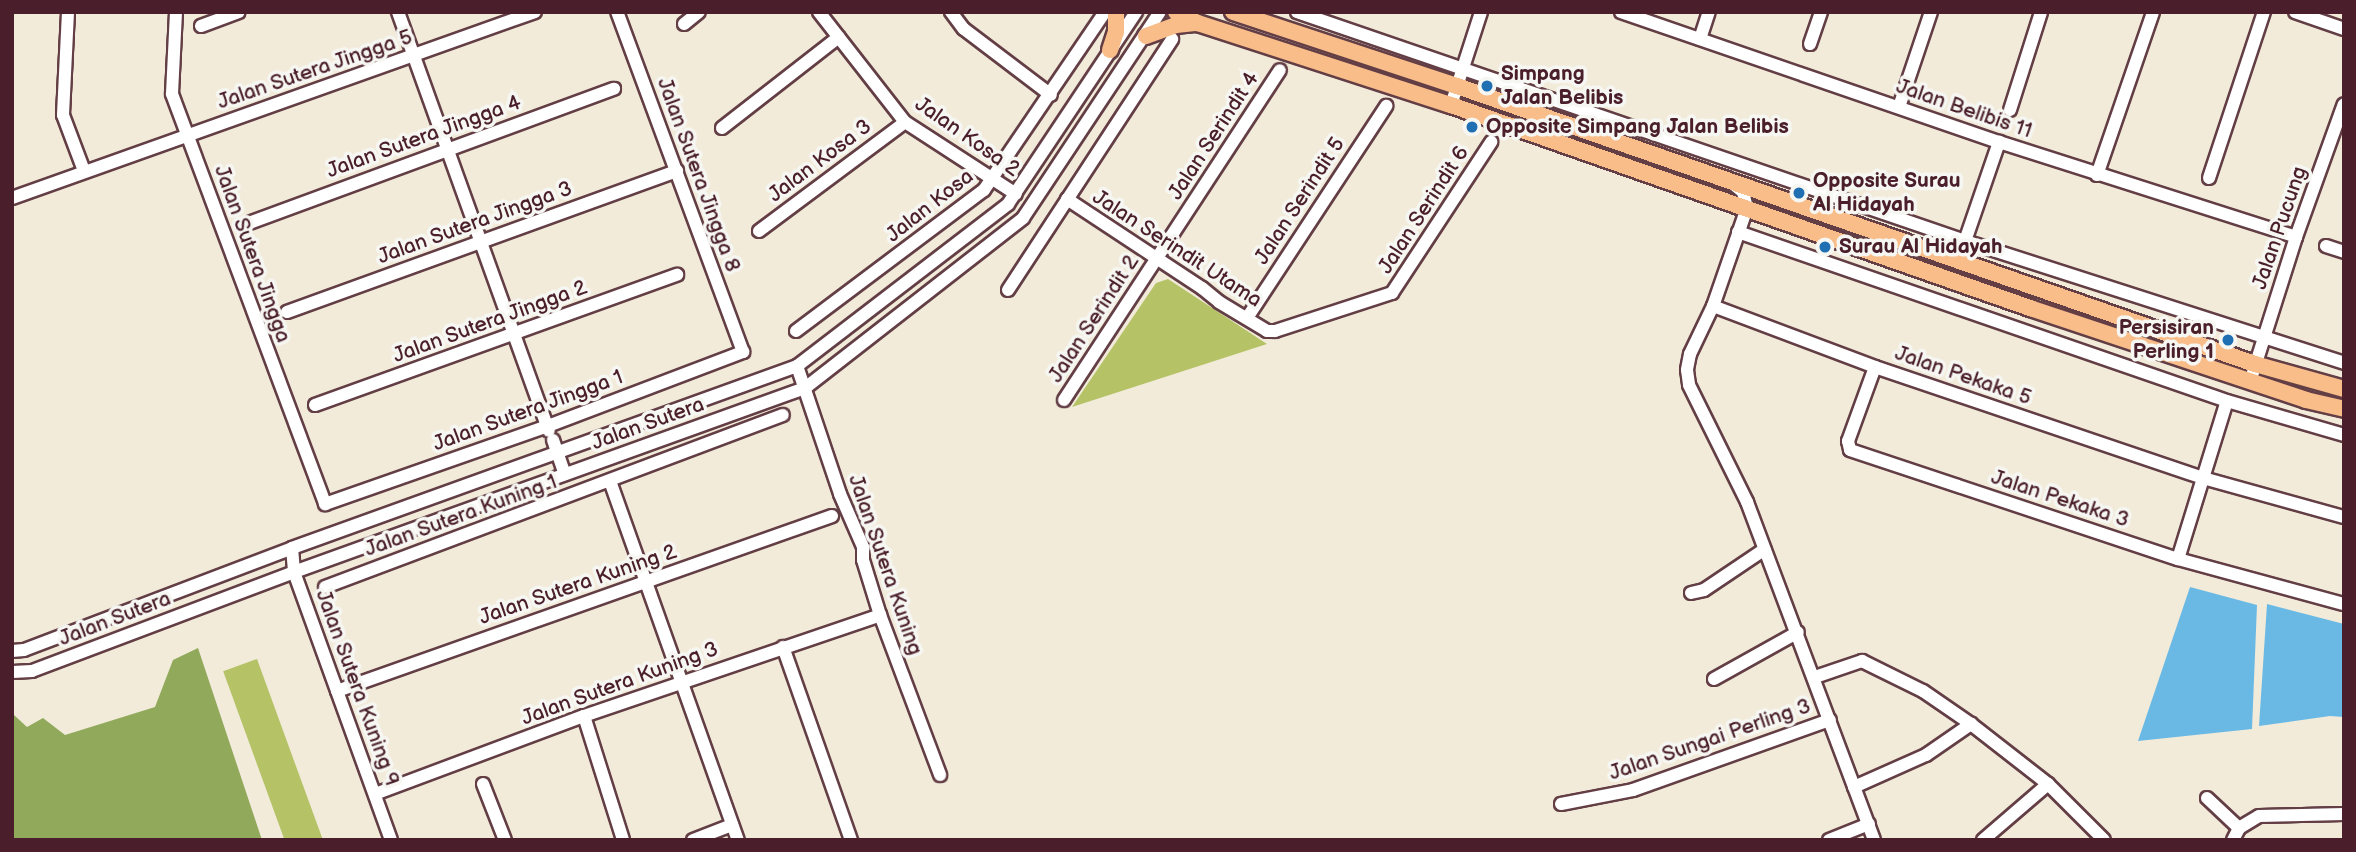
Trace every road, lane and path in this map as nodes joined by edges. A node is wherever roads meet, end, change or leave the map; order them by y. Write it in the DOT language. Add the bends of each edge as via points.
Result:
graph roads {
  1 [pos="68,12"];
  2 [pos="176,12"];
  3 [pos="239,12"];
  4 [pos="398,12"];
  5 [pos="535,12"];
  6 [pos="617,12"];
  7 [pos="699,12"];
  8 [pos="818,12"];
  9 [pos="951,12"];
  10 [pos="1105,12"];
  11 [pos="1116,12"];
  12 [pos="1136,12"];
  13 [pos="1160,12"];
  14 [pos="1176,12"];
  15 [pos="1233,12"];
  16 [pos="1297,12"];
  17 [pos="1481,12"];
  18 [pos="1621,12"];
  19 [pos="1709,12"];
  20 [pos="1821,12"];
  21 [pos="1931,12"];
  22 [pos="2041,12"];
  23 [pos="2153,12"];
  24 [pos="2264,12"];
  25 [pos="2295,12"];
  26 [pos="1198,23"];
  27 [pos="684,24"];
  28 [pos="201,26"];
  29 [pos="2344,29"];
  30 [pos="1146,36"];
  31 [pos="839,37"];
  32 [pos="1172,39"];
  33 [pos="1700,39"];
  34 [pos="1810,44"];
  35 [pos="1110,50"];
  36 [pos="413,56"];
  37 [pos="1461,69"];
  38 [pos="1280,70"];
  39 [pos="1457,86"];
  40 [pos="614,89"];
  41 [pos="1051,94"];
  42 [pos="2344,104"];
  43 [pos="1451,105"];
  44 [pos="1386,106"];
  45 [pos="1899,107"];
  46 [pos="2010,110"];
  47 [pos="905,122"];
  48 [pos="722,128"];
  49 [pos="188,135"];
  50 [pos="1492,142"];
  51 [pos="1999,142"];
  52 [pos="446,149"];
  53 [pos="677,171"];
  54 [pos="84,172"];
  55 [pos="2097,174"];
  56 [pos="1051,177"];
  57 [pos="2209,178"];
  58 [pos="993,180"];
  59 [pos="1731,182"];
  60 [pos="1016,194"];
  61 [pos="1040,194"];
  62 [pos="12,198"];
  63 [pos="1067,199"];
  64 [pos="1747,208"];
  65 [pos="249,223"];
  66 [pos="759,231"];
  67 [pos="1738,232"];
  68 [pos="2296,237"];
  69 [pos="1965,241"];
  70 [pos="480,242"];
  71 [pos="2326,246"];
  72 [pos="2344,252"];
  73 [pos="1157,258"];
  74 [pos="677,275"];
  75 [pos="1008,290"];
  76 [pos="1386,296"];
  77 [pos="1713,306"];
  78 [pos="287,312"];
  79 [pos="1247,318"];
  80 [pos="796,331"];
  81 [pos="514,333"];
  82 [pos="2263,338"];
  83 [pos="743,352"];
  84 [pos="2344,363"];
  85 [pos="2255,364"];
  86 [pos="797,366"];
  87 [pos="1875,367"];
  88 [pos="2250,382"];
  89 [pos="805,388"];
  90 [pos="2344,390"];
  91 [pos="1063,400"];
  92 [pos="2227,401"];
  93 [pos="315,405"];
  94 [pos="2344,409"];
  95 [pos="783,415"];
  96 [pos="2344,435"];
  97 [pos="552,438"];
  98 [pos="565,474"];
  99 [pos="2203,478"];
  100 [pos="610,481"];
  101 [pos="325,504"];
  102 [pos="832,516"];
  103 [pos="2344,517"];
  104 [pos="292,548"];
  105 [pos="1765,549"];
  106 [pos="2178,559"];
  107 [pos="294,572"];
  108 [pos="646,582"];
  109 [pos="325,587"];
  110 [pos="1690,593"];
  111 [pos="2344,604"];
  112 [pos="880,615"];
  113 [pos="1798,632"];
  114 [pos="783,647"];
  115 [pos="12,651"];
  116 [pos="12,671"];
  117 [pos="1815,677"];
  118 [pos="1714,679"];
  119 [pos="682,682"];
  120 [pos="337,691"];
  121 [pos="584,716"];
  122 [pos="1830,720"];
  123 [pos="1972,724"];
  124 [pos="940,775"];
  125 [pos="483,784"];
  126 [pos="2048,784"];
  127 [pos="1854,788"];
  128 [pos="375,794"];
  129 [pos="2207,798"];
  130 [pos="1561,804"];
  131 [pos="2344,814"];
  132 [pos="1869,824"];
  133 [pos="732,825"];
  134 [pos="2236,834"];
  135 [pos="391,840"];
  136 [pos="505,840"];
  137 [pos="623,840"];
  138 [pos="693,840"];
  139 [pos="738,840"];
  140 [pos="851,840"];
  141 [pos="1829,840"];
  142 [pos="1874,840"];
  143 [pos="1983,840"];
  144 [pos="2104,840"];
  1 -- 54 [label="street" via="63,115"];
  2 -- 49 [label="street, Jalan Sutera Jingga" via="172,94"];
  3 -- 28 [label="street"];
  4 -- 36 [label="street"];
  5 -- 36 [label="street, Jalan Sutera Jingga 5"];
  6 -- 53 [label="street, Jalan Sutera Jingga 8"];
  7 -- 27 [label="street"];
  8 -- 31 [label="street, Jalan Kosa 2"];
  9 -- 41 [label="street" via="964,29"];
  10 -- 41 [label="street, Jalan Kosa"];
  11 -- 35 [label="main road"];
  12 -- 35 [label="street, Jalan Sutera"];
  13 -- 30 [label="street, Jalan Sutera"];
  14 -- 26 [label="main road"];
  15 -- 39 [label="main road"];
  16 -- 37 [label="street"];
  17 -- 37 [label="street"];
  18 -- 33 [label="street, Jalan Belibis 11"];
  19 -- 33 [label="street"];
  20 -- 34 [label="street"];
  21 -- 45 [label="street"];
  22 -- 46 [label="street"];
  23 -- 55 [label="street"];
  24 -- 57 [label="street"];
  25 -- 29 [label="street"];
  26 -- 30 [label="main road" via="1176,24"];
  26 -- 43 [label="main road"];
  30 -- 56 [label="street, Jalan Sutera"];
  31 -- 47 [label="street, Jalan Kosa 2"];
  31 -- 48 [label="street"];
  32 -- 63 [label="street"];
  33 -- 45 [label="street, Jalan Belibis 11"];
  35 -- 60 [label="street, Jalan Sutera"];
  36 -- 49 [label="street, Jalan Sutera Jingga 5"];
  36 -- 52 [label="street"];
  37 -- 39 [label="street"];
  37 -- 69 [label="street"];
  38 -- 73 [label="street, Jalan Serindit 4"];
  39 -- 43 [label="street"];
  39 -- 59 [label="main road"];
  40 -- 52 [label="street, Jalan Sutera Jingga 4"];
  41 -- 58 [label="street, Jalan Kosa"];
  42 -- 68 [label="street, Jalan Pucung"];
  43 -- 64 [label="main road"];
  44 -- 79 [label="street, Jalan Serindit 5"];
  45 -- 51 [label="street, Jalan Belibis 11"];
  47 -- 58 [label="street, Jalan Kosa 2"];
  47 -- 66 [label="street, Jalan Kosa 3"];
  49 -- 54 [label="street, Jalan Sutera Jingga 5"];
  49 -- 101 [label="street, Jalan Sutera Jingga"];
  50 -- 76 [label="street, Jalan Serindit 6" via="1396,290"];
  51 -- 55 [label="street, Jalan Belibis 11"];
  51 -- 69 [label="street"];
  52 -- 65 [label="street, Jalan Sutera Jingga 4"];
  52 -- 70 [label="street"];
  53 -- 70 [label="street, Jalan Sutera Jingga 3"];
  53 -- 83 [label="street, Jalan Sutera Jingga 8"];
  54 -- 62 [label="street, Jalan Sutera Jingga 5"];
  55 -- 68 [label="street, Jalan Belibis 11"];
  56 -- 61 [label="street, Jalan Sutera"];
  56 -- 63 [label="street"];
  58 -- 60 [label="street, Jalan Kosa 2"];
  58 -- 80 [label="street, Jalan Kosa"];
  59 -- 64 [label="street" via="1743,192"];
  59 -- 85 [label="main road"];
  60 -- 86 [label="street, Jalan Sutera"];
  61 -- 63 [label="street"];
  61 -- 89 [label="street, Jalan Sutera" via="1023,218"];
  63 -- 73 [label="street, Jalan Serindit Utama"];
  63 -- 75 [label="street"];
  64 -- 67 [label="street"];
  64 -- 88 [label="main road"];
  67 -- 77 [label="street"];
  67 -- 92 [label="street"];
  68 -- 82 [label="street, Jalan Pucung"];
  69 -- 82 [label="street"];
  70 -- 78 [label="street, Jalan Sutera Jingga 3"];
  70 -- 81 [label="street"];
  71 -- 72 [label="street"];
  73 -- 79 [label="street, Jalan Serindit Utama"];
  73 -- 91 [label="street, Jalan Serindit 2"];
  74 -- 81 [label="street, Jalan Sutera Jingga 2"];
  76 -- 79 [label="street, Jalan Serindit Utama" via="1275,331"];
  77 -- 87 [label="street, Jalan Pekaka 5"];
  77 -- 105 [label="street" via="1690,354 1689,384"];
  81 -- 93 [label="street, Jalan Sutera Jingga 2"];
  81 -- 97 [label="street"];
  82 -- 84 [label="street"];
  82 -- 85 [label="street, Jalan Pucung"];
  83 -- 97 [label="street, Jalan Sutera Jingga 1"];
  85 -- 88 [label="street, Jalan Pucung"];
  85 -- 90 [label="main road"];
  86 -- 89 [label="street, Jalan Sutera Kuning"];
  86 -- 97 [label="street, Jalan Sutera"];
  87 -- 99 [label="street, Jalan Pekaka 5"];
  87 -- 106 [label="street, Jalan Pekaka 3" via="1849,441 1850,450"];
  88 -- 94 [label="main road"];
  89 -- 98 [label="street, Jalan Sutera"];
  89 -- 112 [label="street, Jalan Sutera Kuning" via="863,547"];
  92 -- 96 [label="street"];
  92 -- 99 [label="street"];
  95 -- 100 [label="street, Jalan Sutera Kuning 1"];
  97 -- 98 [label="street"];
  97 -- 101 [label="street, Jalan Sutera Jingga 1"];
  97 -- 104 [label="street, Jalan Sutera"];
  98 -- 107 [label="street, Jalan Sutera"];
  99 -- 103 [label="street, Jalan Pekaka 5"];
  99 -- 106 [label="street"];
  100 -- 108 [label="street"];
  100 -- 109 [label="street, Jalan Sutera Kuning 1"];
  102 -- 108 [label="street, Jalan Sutera Kuning 2"];
  104 -- 107 [label="street, Jalan Sutera Kuning 9"];
  104 -- 115 [label="street, Jalan Sutera"];
  105 -- 110 [label="street" via="1704,590"];
  105 -- 113 [label="street"];
  106 -- 111 [label="street, Jalan Pekaka 3"];
  107 -- 116 [label="street, Jalan Sutera" via="32,671"];
  107 -- 120 [label="street, Jalan Sutera Kuning 9"];
  108 -- 119 [label="street"];
  108 -- 120 [label="street, Jalan Sutera Kuning 2"];
  112 -- 114 [label="street, Jalan Sutera Kuning 3"];
  112 -- 124 [label="street, Jalan Sutera Kuning"];
  113 -- 117 [label="street"];
  113 -- 118 [label="street"];
  114 -- 119 [label="street, Jalan Sutera Kuning 3"];
  114 -- 140 [label="street"];
  117 -- 122 [label="street"];
  117 -- 123 [label="street" via="1862,661 1923,691"];
  119 -- 121 [label="street, Jalan Sutera Kuning 3"];
  119 -- 133 [label="street"];
  120 -- 128 [label="street, Jalan Sutera Kuning 9"];
  121 -- 128 [label="street, Jalan Sutera Kuning 3"];
  121 -- 137 [label="street"];
  122 -- 127 [label="street"];
  122 -- 130 [label="street, Jalan Sungai Perling 3" via="1633,790"];
  123 -- 126 [label="street"];
  123 -- 127 [label="street" via="1926,755"];
  125 -- 136 [label="street"];
  126 -- 143 [label="street"];
  126 -- 144 [label="street"];
  127 -- 132 [label="street"];
  128 -- 135 [label="street, Jalan Sutera Kuning 9"];
  129 -- 134 [label="street"];
  131 -- 134 [label="street" via="2259,816"];
  132 -- 141 [label="street"];
  132 -- 142 [label="street"];
  133 -- 138 [label="street"];
  133 -- 139 [label="street"];
}
